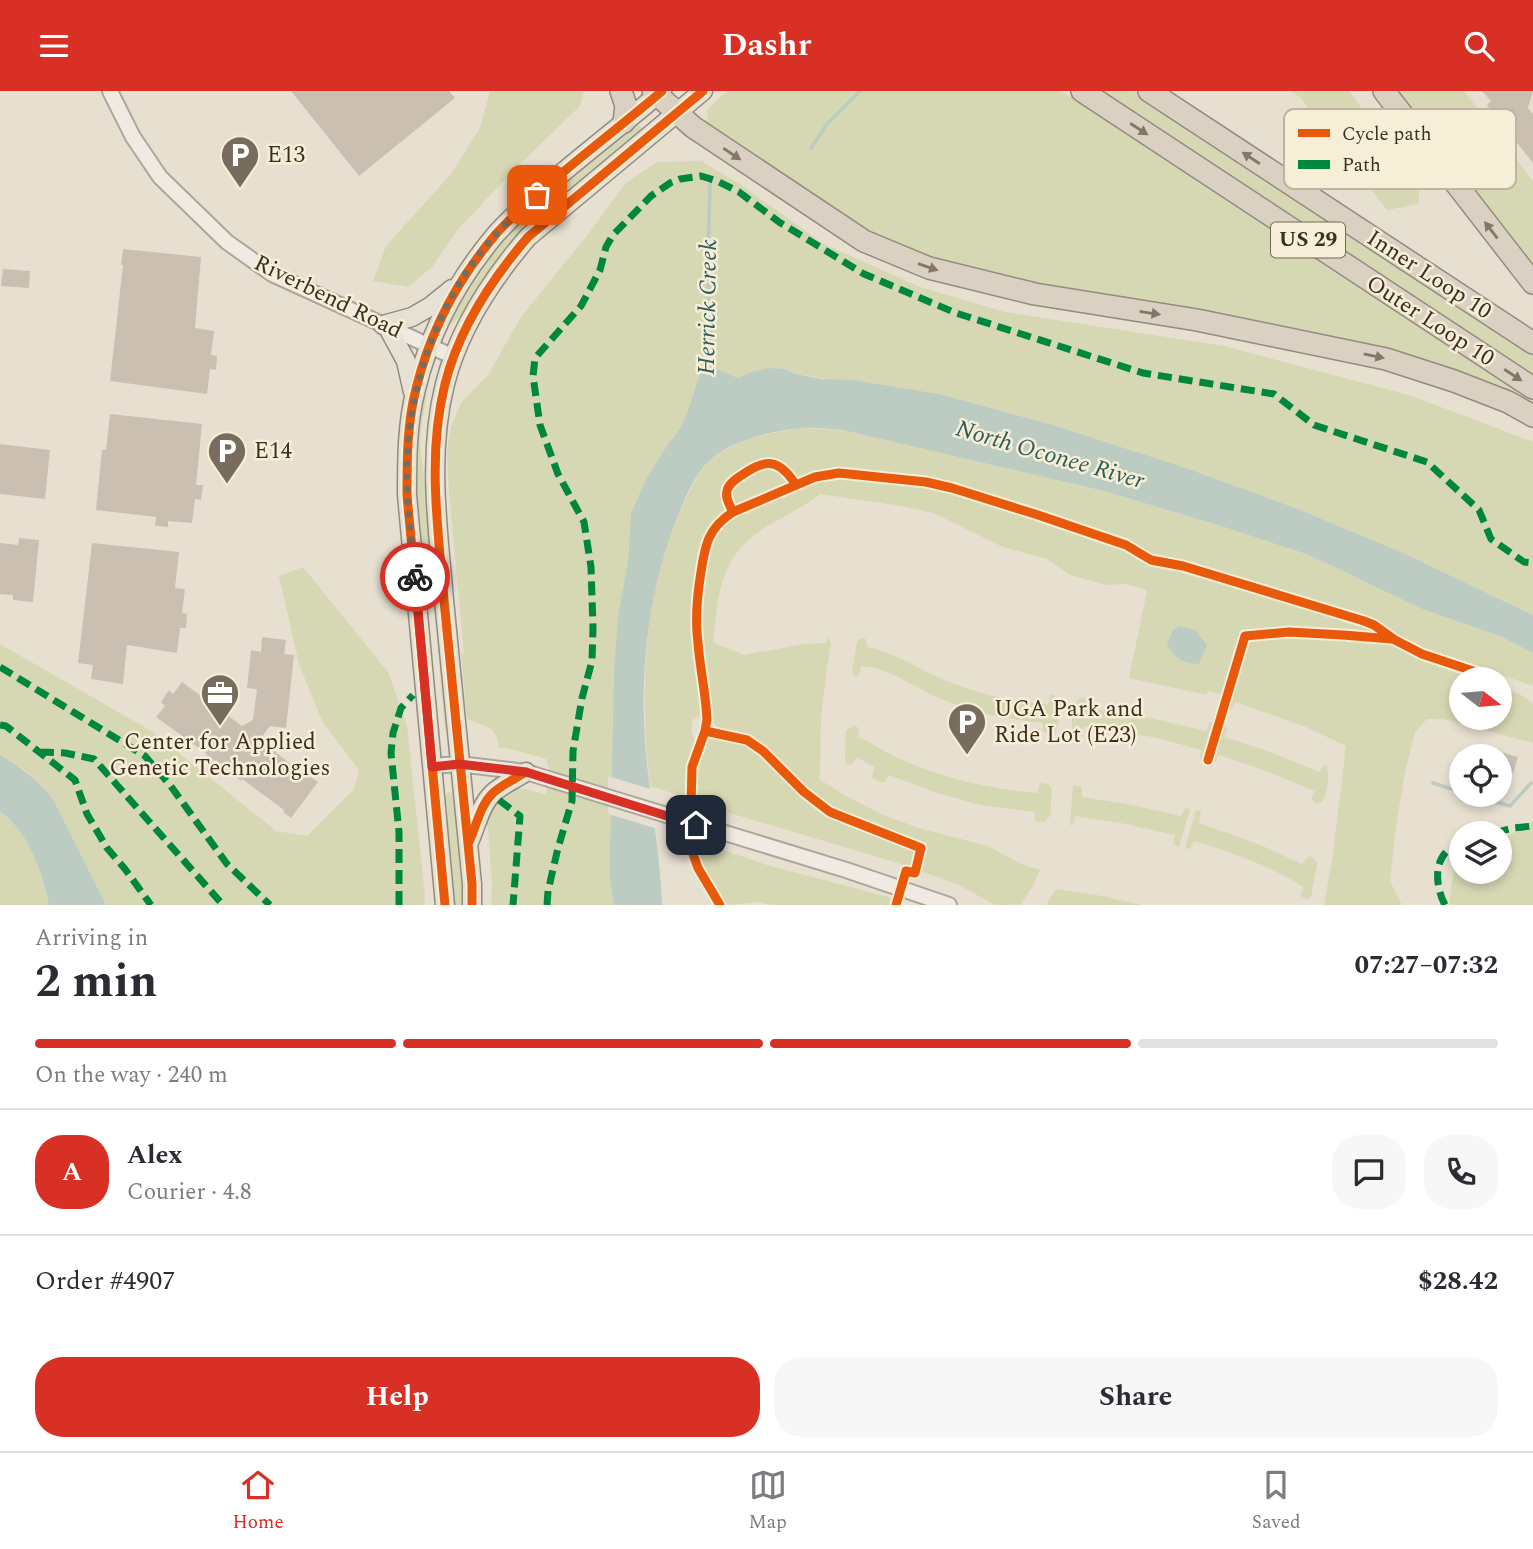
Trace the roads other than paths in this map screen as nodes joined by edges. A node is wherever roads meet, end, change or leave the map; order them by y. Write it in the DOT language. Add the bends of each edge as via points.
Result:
graph roads {
  1 [pos="110,91"];
  2 [pos="621,91"];
  3 [pos="703,91"];
  4 [pos="1082,91"];
  5 [pos="1149,91"];
  6 [pos="1384,91"];
  7 [pos="658,92"];
  8 [pos="1398,109"];
  9 [pos="677,113"];
  10 [pos="624,122"];
  11 [pos="1284,180"];
  12 [pos="1298,189"];
  13 [pos="1460,189"];
  14 [pos="463,280"];
  15 [pos="1533,283"];
  16 [pos="385,326"];
  17 [pos="1533,343"];
  18 [pos="428,346"];
  19 [pos="454,357"];
  20 [pos="1533,388"];
  21 [pos="414,399"];
  22 [pos="1533,416"];
  23 [pos="459,764"];
  24 [pos="432,767"];
  25 [pos="526,772"];
  26 [pos="468,845"];
  27 [pos="445,905"];
  28 [pos="472,905"];
  29 [pos="949,905"];
  1 -- 16 [label="street, Riverbend Road" via="160,177 227,242 272,274"];
  2 -- 10 [label="highway" via="626,106"];
  3 -- 9 [label="main road"];
  4 -- 20 [label="highway, Outer Loop 10 / US 29, one-way"];
  11 -- 5 [label="highway, Inner Loop 10 / US 29, one-way"];
  8 -- 6 [label="highway, one-way"];
  7 -- 9 [label="highway"];
  7 -- 10 [label="main road"];
  9 -- 19 [label="main road" via="527,237 487,290"];
  9 -- 22 [label="highway, one-way" via="863,241 929,268 1035,295 1197,320 1386,359 1454,381"];
  10 -- 14 [label="main road" via="498,232"];
  17 -- 12 [label="highway, Inner Loop 10 / US 29, one-way"];
  15 -- 13 [label="highway, one-way"];
  14 -- 16 [label="main road" via="431,306"];
  14 -- 18 [label="main road"];
  16 -- 18 [label="street, Riverbend Road"];
  16 -- 21 [label="main road" via="406,361"];
  18 -- 19 [label="street, Riverbend Road"];
  18 -- 21 [label="main road"];
  19 -- 23 [label="main road" via="439,412 434,472"];
  21 -- 24 [label="main road" via="407,495"];
  23 -- 24 [label="street"];
  23 -- 25 [label="street"];
  23 -- 26 [label="main road"];
  24 -- 27 [label="main road"];
  25 -- 26 [label="main road" via="485,803"];
  25 -- 29 [label="street"];
  26 -- 28 [label="main road"];
}
